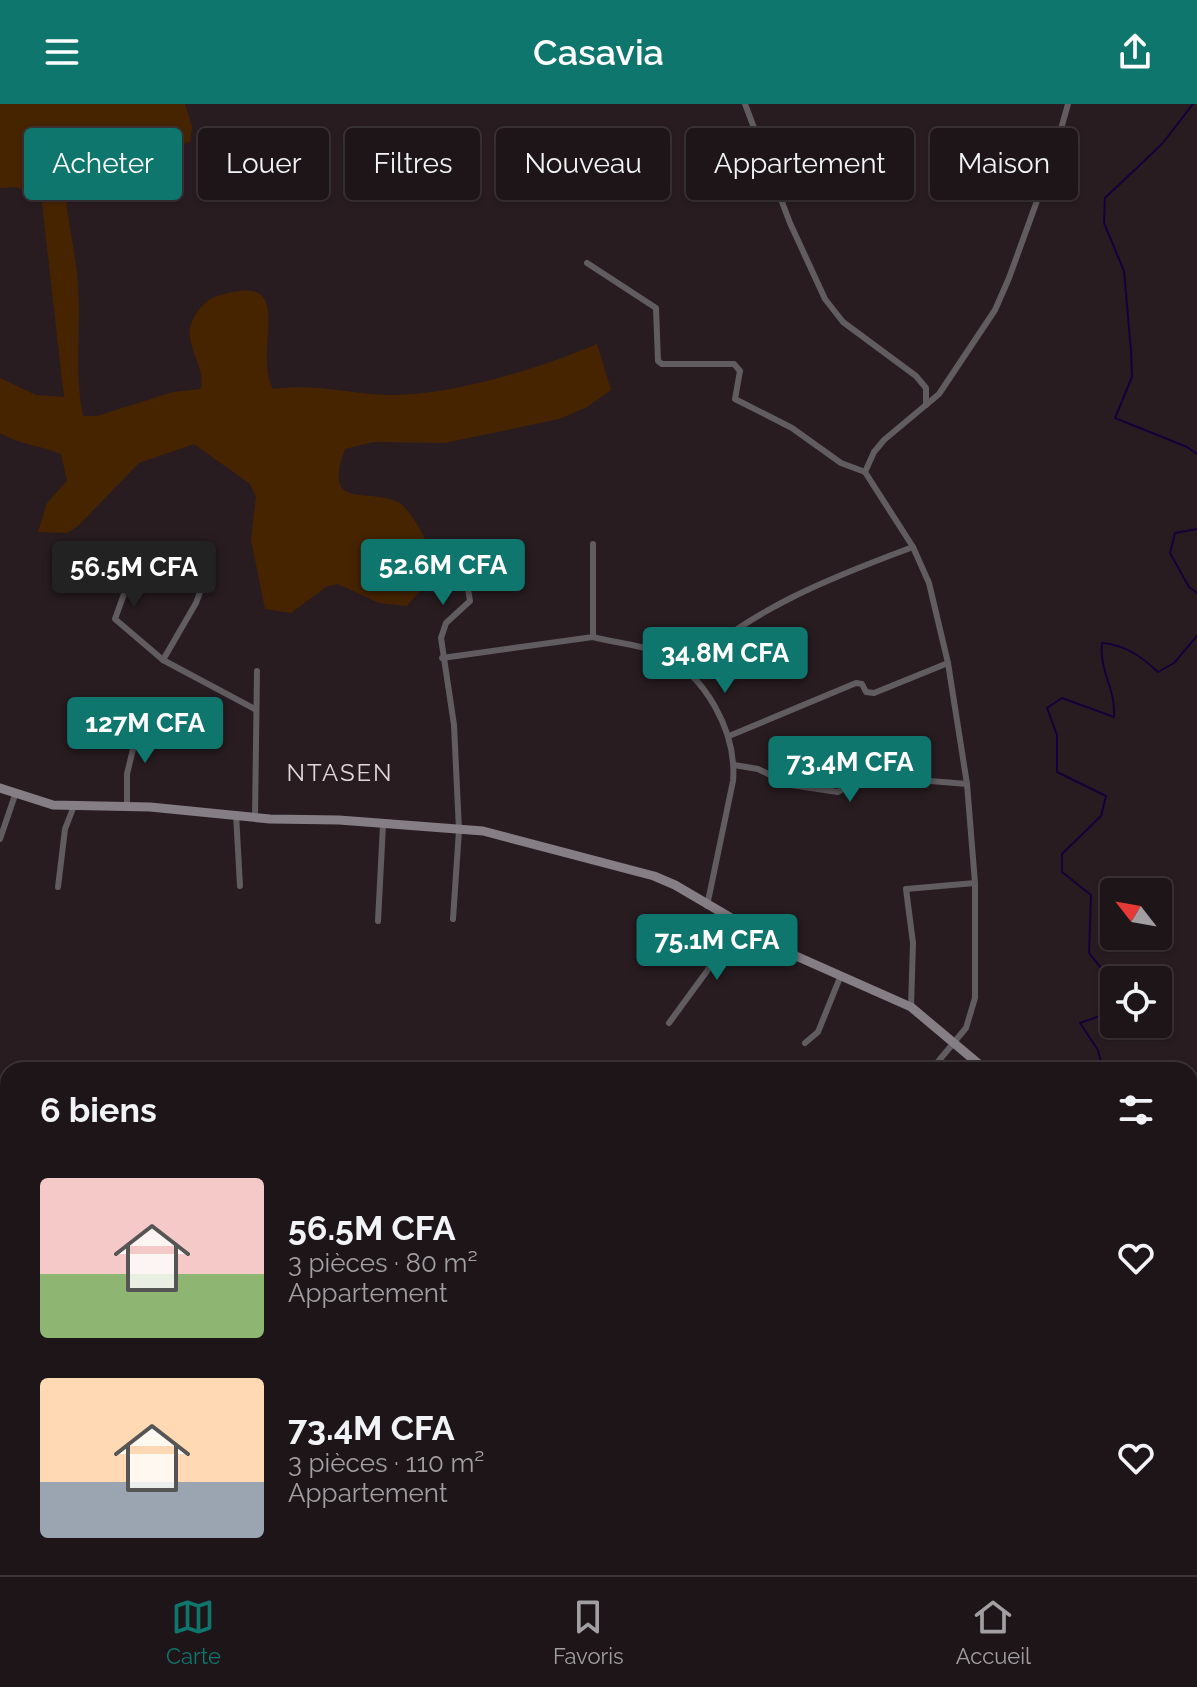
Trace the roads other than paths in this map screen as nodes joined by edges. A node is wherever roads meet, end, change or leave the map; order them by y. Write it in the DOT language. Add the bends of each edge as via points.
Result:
graph roads {
  1 [pos="745,104"];
  2 [pos="1068,104"];
  3 [pos="587,263"];
  4 [pos="926,405"];
  5 [pos="865,472"];
  6 [pos="593,544"];
  7 [pos="148,547"];
  8 [pos="913,547"];
  9 [pos="462,552"];
  10 [pos="206,576"];
  11 [pos="593,637"];
  12 [pos="442,658"];
  13 [pos="163,660"];
  14 [pos="948,663"];
  15 [pos="257,671"];
  16 [pos="684,672"];
  17 [pos="255,709"];
  18 [pos="140,720"];
  19 [pos="729,736"];
  20 [pos="734,765"];
  21 [pos="967,784"];
  22 [pos="0,788"];
  23 [pos="15,795"];
  24 [pos="74,806"];
  25 [pos="127,807"];
  26 [pos="236,814"];
  27 [pos="255,817"];
  28 [pos="383,825"];
  29 [pos="459,830"];
  30 [pos="0,839"];
  31 [pos="975,883"];
  32 [pos="240,886"];
  33 [pos="58,887"];
  34 [pos="707,906"];
  35 [pos="453,919"];
  36 [pos="378,921"];
  37 [pos="735,922"];
  38 [pos="841,975"];
  39 [pos="911,1007"];
  40 [pos="669,1023"];
  41 [pos="955,1041"];
  42 [pos="805,1043"];
  43 [pos="938,1062"];
  44 [pos="977,1062"];
  1 -- 4 [label="street" via="825,299 843,322 916,376 926,388"];
  2 -- 4 [label="street" via="1001,299 950,379"];
  3 -- 5 [label="street" via="656,308 658,361 734,364 740,371 735,399"];
  4 -- 5 [label="street" via="884,440"];
  5 -- 8 [label="street"];
  6 -- 11 [label="street"];
  7 -- 13 [label="street" via="115,619"];
  8 -- 14 [label="street" via="929,583"];
  8 -- 16 [label="street" via="787,599 705,651"];
  9 -- 12 [label="street" via="470,601 442,629"];
  10 -- 13 [label="street"];
  11 -- 12 [label="street"];
  11 -- 16 [label="street" via="661,654"];
  12 -- 29 [label="street" via="454,725"];
  13 -- 17 [label="street"];
  14 -- 19 [label="street" via="874,693 856,683"];
  14 -- 21 [label="street"];
  15 -- 17 [label="street"];
  16 -- 19 [label="street" via="719,712"];
  17 -- 27 [label="street"];
  18 -- 25 [label="street" via="127,774"];
  19 -- 20 [label="street"];
  20 -- 21 [label="street" via="758,769 791,785 838,792 856,775"];
  20 -- 34 [label="street"];
  21 -- 31 [label="street"];
  22 -- 23 [label="street"];
  23 -- 24 [label="street"];
  23 -- 30 [label="street"];
  24 -- 25 [label="street"];
  24 -- 33 [label="street" via="65,829"];
  25 -- 26 [label="street"];
  26 -- 27 [label="street"];
  26 -- 32 [label="street"];
  27 -- 28 [label="street"];
  28 -- 29 [label="street"];
  28 -- 36 [label="street"];
  29 -- 34 [label="street" via="516,838 654,876"];
  29 -- 35 [label="street"];
  31 -- 39 [label="street" via="906,889 913,943"];
  31 -- 41 [label="street" via="975,998 971,1017"];
  34 -- 37 [label="street"];
  37 -- 38 [label="street"];
  37 -- 40 [label="street"];
  38 -- 39 [label="street"];
  38 -- 42 [label="street" via="818,1032"];
  39 -- 41 [label="street"];
  41 -- 43 [label="street"];
  41 -- 44 [label="street"];
}
